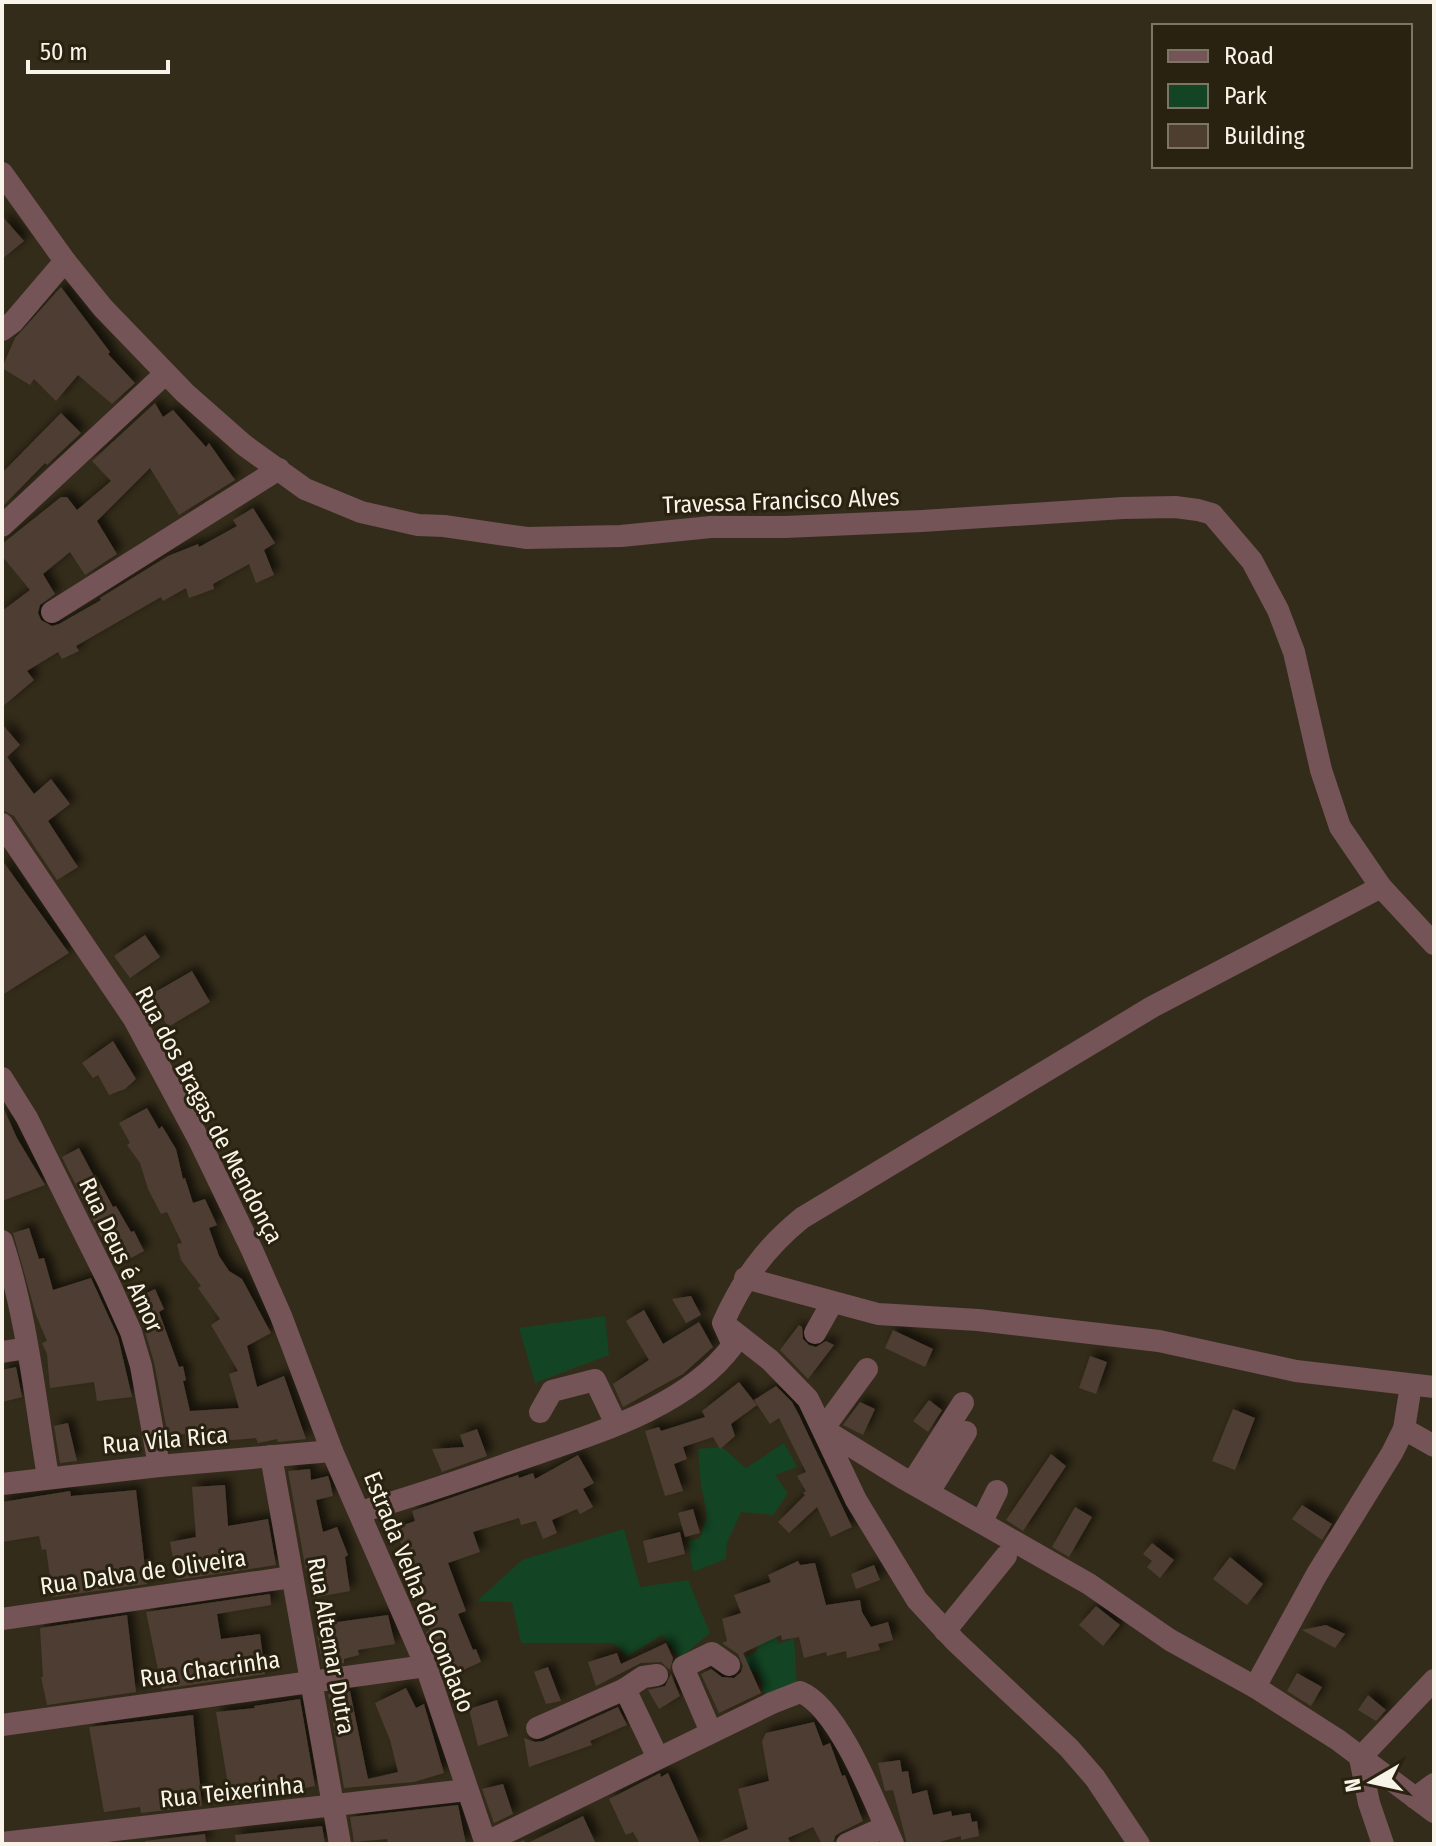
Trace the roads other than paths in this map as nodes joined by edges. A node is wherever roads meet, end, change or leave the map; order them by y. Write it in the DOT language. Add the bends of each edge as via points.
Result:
graph roads {
  1 [pos="2,173"];
  2 [pos="65,261"];
  3 [pos="2,330"];
  4 [pos="165,374"];
  5 [pos="279,469"];
  6 [pos="2,526"];
  7 [pos="52,612"];
  8 [pos="2,824"];
  9 [pos="1381,887"];
  10 [pos="1434,944"];
  11 [pos="2,1078"];
  12 [pos="2,1241"];
  13 [pos="745,1278"];
  14 [pos="832,1303"];
  15 [pos="723,1323"];
  16 [pos="815,1333"];
  17 [pos="27,1348"];
  18 [pos="2,1352"];
  19 [pos="867,1369"];
  20 [pos="1411,1385"];
  21 [pos="1434,1387"];
  22 [pos="963,1403"];
  23 [pos="540,1412"];
  24 [pos="616,1424"];
  25 [pos="823,1429"];
  26 [pos="1404,1429"];
  27 [pos="966,1432"];
  28 [pos="1434,1446"];
  29 [pos="332,1451"];
  30 [pos="271,1456"];
  31 [pos="159,1466"];
  32 [pos="48,1477"];
  33 [pos="2,1484"];
  34 [pos="920,1487"];
  35 [pos="997,1491"];
  36 [pos="360,1512"];
  37 [pos="982,1521"];
  38 [pos="1006,1556"];
  39 [pos="292,1577"];
  40 [pos="2,1619"];
  41 [pos="945,1631"];
  42 [pos="729,1665"];
  43 [pos="426,1666"];
  44 [pos="657,1675"];
  45 [pos="1434,1680"];
  46 [pos="310,1681"];
  47 [pos="1255,1687"];
  48 [pos="625,1689"];
  49 [pos="2,1725"];
  50 [pos="537,1728"];
  51 [pos="711,1732"];
  52 [pos="658,1758"];
  53 [pos="1360,1758"];
  54 [pos="1434,1784"];
  55 [pos="467,1790"];
  56 [pos="1415,1798"];
  57 [pos="332,1807"];
  58 [pos="1434,1812"];
  59 [pos="889,1835"];
  60 [pos="138,1836"];
  61 [pos="2,1843"];
  62 [pos="340,1844"];
  63 [pos="486,1844"];
  64 [pos="847,1844"];
  65 [pos="1139,1844"];
  66 [pos="1383,1844"];
  1 -- 2 [label="street, Travessa Francisco Alves"];
  2 -- 3 [label="street"];
  2 -- 4 [label="street, Travessa Francisco Alves"];
  4 -- 5 [label="street, Travessa Francisco Alves"];
  4 -- 6 [label="street"];
  5 -- 7 [label="street"];
  5 -- 9 [label="street, Travessa Francisco Alves" via="305,489 361,512 418,525 527,538 1109,509 1175,507 1212,514 1252,561 1278,610 1304,688 1329,798 1340,827"];
  8 -- 29 [label="street, Rua dos Bragas de Mendonça" via="134,1019 198,1138 281,1316"];
  9 -- 10 [label="street, Travessa Francisco Alves"];
  9 -- 13 [label="street" via="1152,1007 802,1218 776,1239"];
  11 -- 31 [label="street, Rua Deus é Amor" via="27,1118 131,1332"];
  12 -- 17 [label="street"];
  13 -- 14 [label="street"];
  13 -- 15 [label="street"];
  14 -- 16 [label="street"];
  14 -- 20 [label="street" via="878,1314 1159,1341 1296,1371"];
  15 -- 24 [label="street" via="733,1345 705,1375"];
  15 -- 25 [label="street" via="801,1390"];
  17 -- 18 [label="street"];
  17 -- 32 [label="street"];
  19 -- 25 [label="street"];
  20 -- 21 [label="street"];
  20 -- 26 [label="street"];
  22 -- 34 [label="street"];
  23 -- 24 [label="street" via="552,1391 601,1375"];
  24 -- 36 [label="street"];
  25 -- 34 [label="street"];
  25 -- 41 [label="street" via="890,1557"];
  26 -- 28 [label="street"];
  26 -- 47 [label="street"];
  27 -- 34 [label="street"];
  29 -- 30 [label="street, Rua Vila Rica"];
  29 -- 36 [label="street, Estrada Velha do Condado"];
  30 -- 31 [label="street, Rua Vila Rica"];
  30 -- 39 [label="street, Rua Altemar Dutra"];
  31 -- 32 [label="street, Rua Vila Rica"];
  32 -- 33 [label="street, Rua Vila Rica"];
  34 -- 37 [label="street"];
  35 -- 37 [label="street"];
  36 -- 43 [label="street, Estrada Velha do Condado"];
  37 -- 47 [label="street" via="1170,1640"];
  38 -- 41 [label="street"];
  39 -- 40 [label="street, Rua Dalva de Oliveira"];
  39 -- 46 [label="street, Rua Altemar Dutra"];
  41 -- 65 [label="street" via="1069,1748"];
  42 -- 51 [label="street" via="712,1653 683,1667"];
  43 -- 46 [label="street, Rua Chacrinha"];
  43 -- 55 [label="street, Estrada Velha do Condado"];
  44 -- 48 [label="street"];
  45 -- 53 [label="street"];
  46 -- 49 [label="street, Rua Chacrinha"];
  46 -- 57 [label="street, Rua Altemar Dutra"];
  47 -- 53 [label="street"];
  48 -- 50 [label="street"];
  48 -- 52 [label="street"];
  51 -- 52 [label="street"];
  51 -- 59 [label="street" via="794,1693 808,1695 828,1714"];
  52 -- 63 [label="street"];
  53 -- 56 [label="street"];
  53 -- 66 [label="street"];
  54 -- 56 [label="street"];
  55 -- 57 [label="street, Rua Teixerinha"];
  55 -- 63 [label="street, Estrada Velha do Condado"];
  56 -- 58 [label="street"];
  57 -- 60 [label="street, Rua Teixerinha"];
  57 -- 62 [label="street, Rua Altemar Dutra"];
  59 -- 64 [label="street"];
  60 -- 61 [label="street, Rua Teixerinha"];
}
